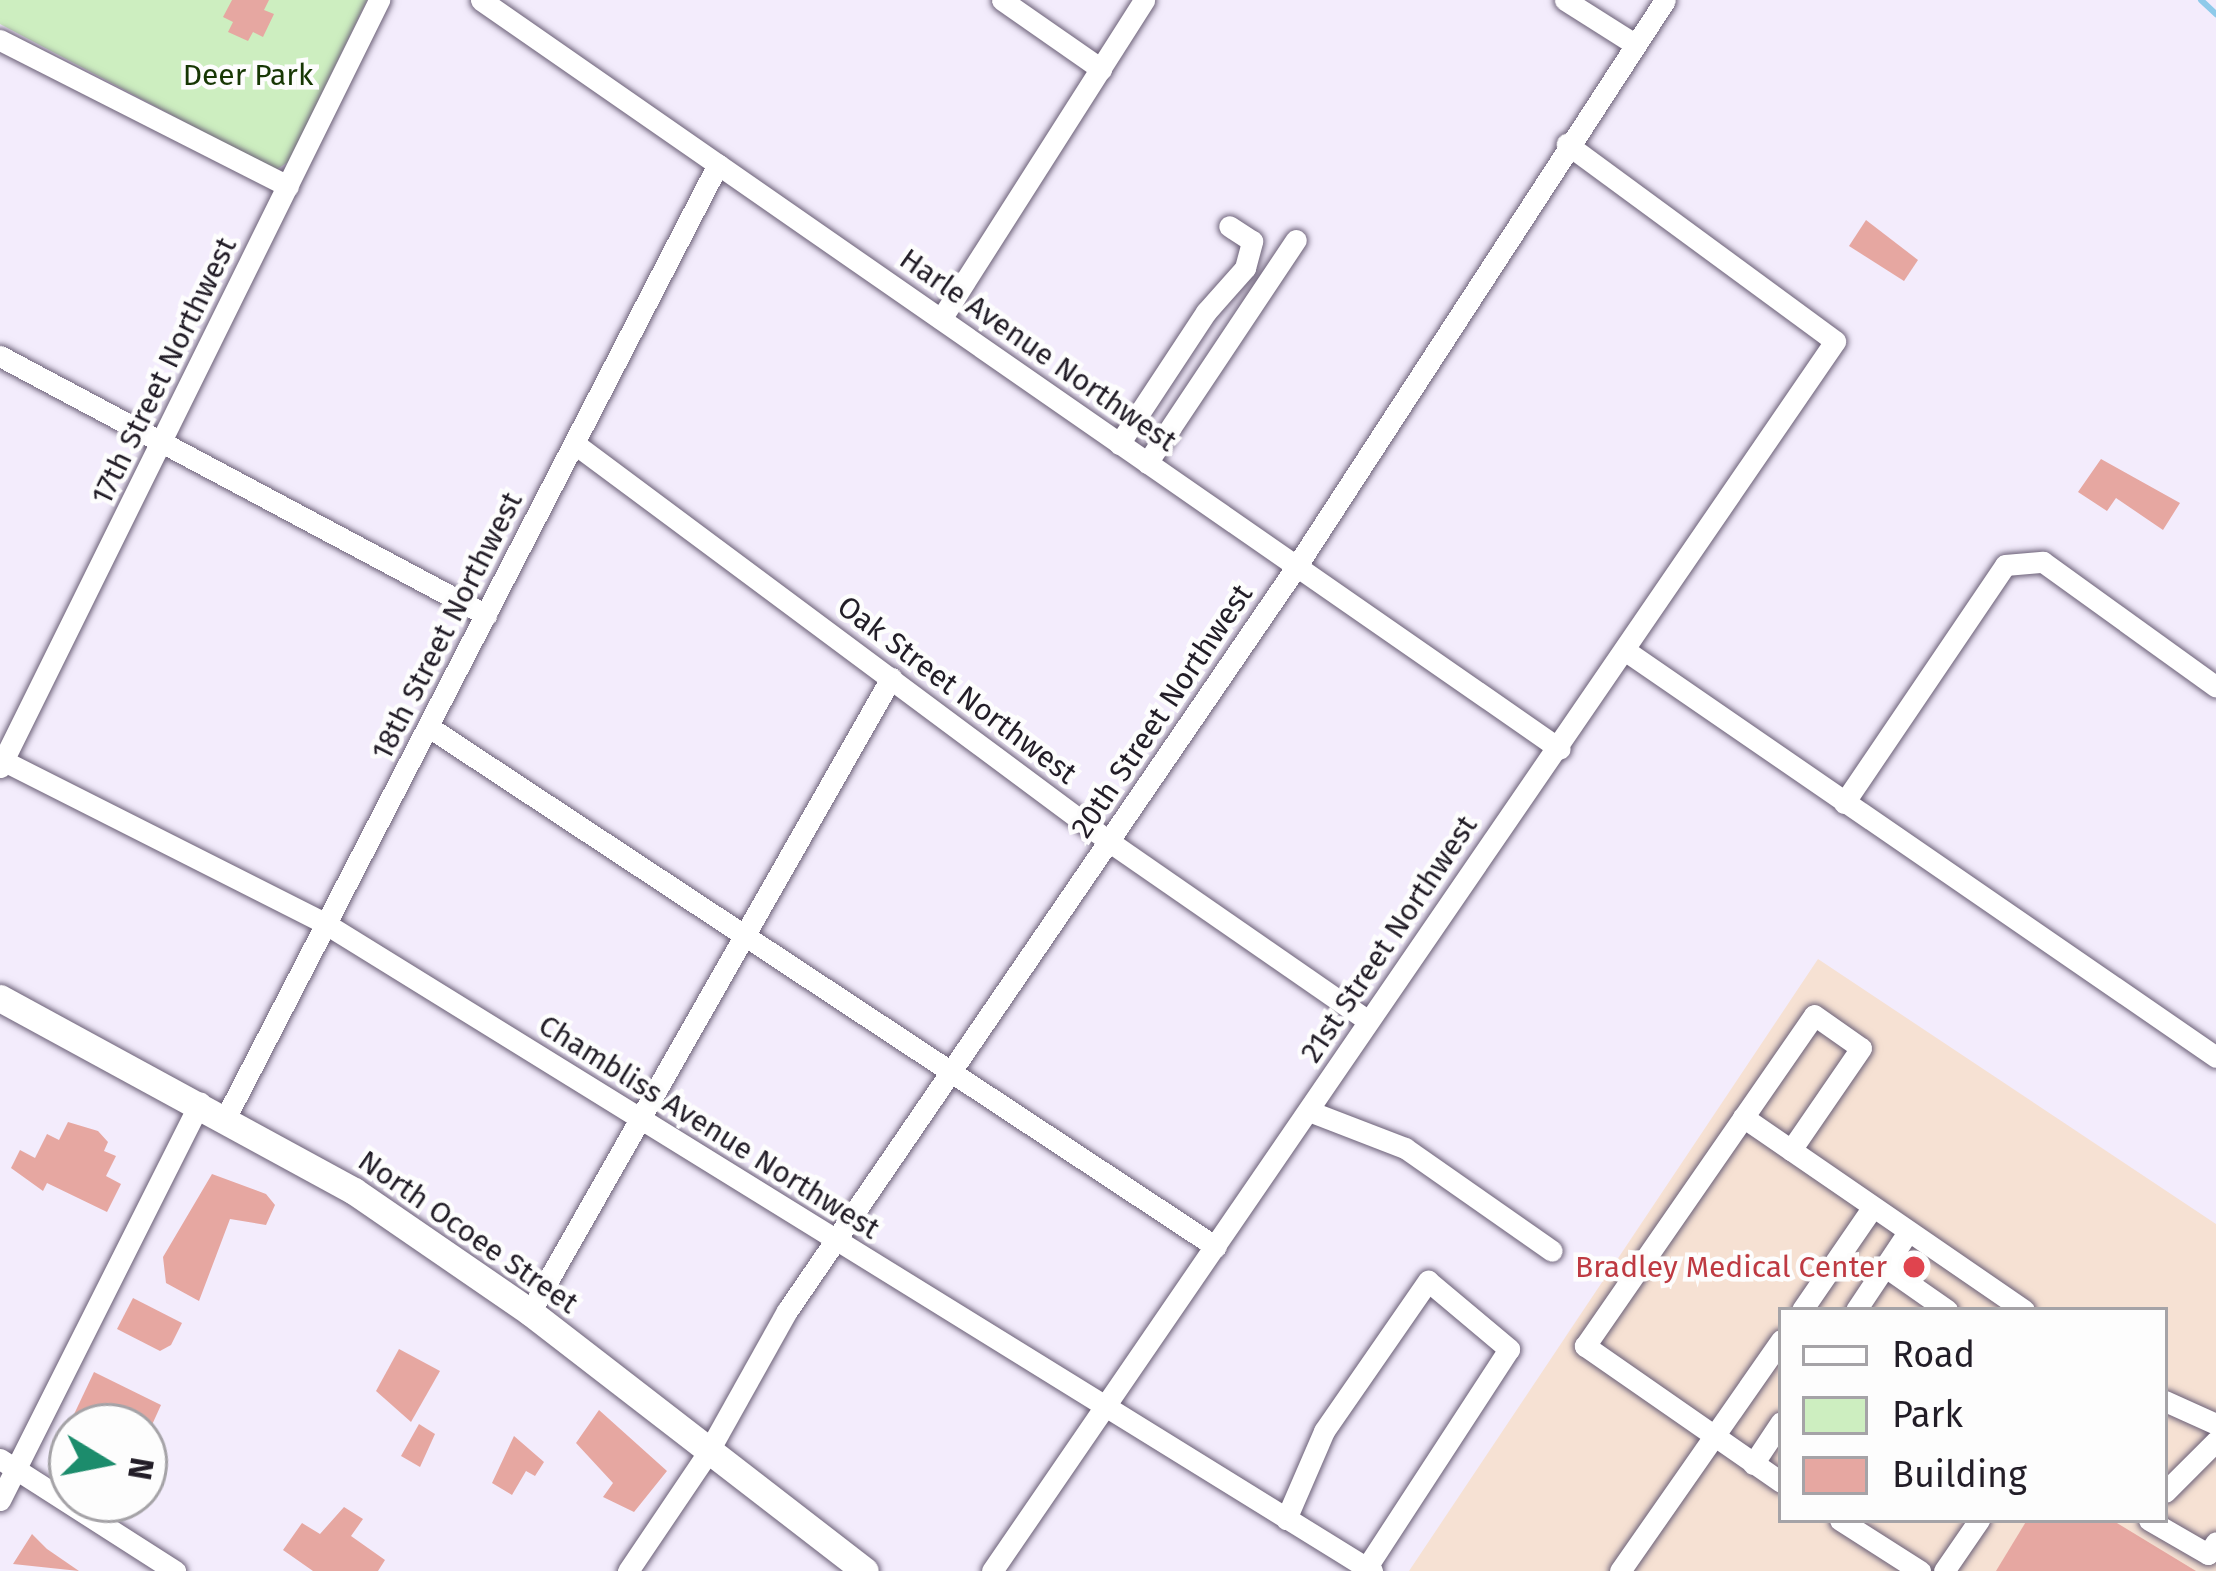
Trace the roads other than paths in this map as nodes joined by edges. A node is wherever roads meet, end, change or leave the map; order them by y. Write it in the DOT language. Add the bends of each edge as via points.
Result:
graph roads {
  1 [pos="379,0"];
  2 [pos="481,0"];
  3 [pos="1002,0"];
  4 [pos="1144,0"];
  5 [pos="1565,0"];
  6 [pos="1665,0"];
  7 [pos="0,40"];
  8 [pos="1633,43"];
  9 [pos="1101,69"];
  10 [pos="1567,144"];
  11 [pos="718,164"];
  12 [pos="288,186"];
  13 [pos="1229,226"];
  14 [pos="1296,240"];
  15 [pos="941,319"];
  16 [pos="0,356"];
  17 [pos="164,443"];
  18 [pos="574,444"];
  19 [pos="1119,444"];
  20 [pos="1147,463"];
  21 [pos="1296,567"];
  22 [pos="486,615"];
  23 [pos="1626,651"];
  24 [pos="891,678"];
  25 [pos="2216,687"];
  26 [pos="429,727"];
  27 [pos="1560,749"];
  28 [pos="1,762"];
  29 [pos="1844,803"];
  30 [pos="1110,842"];
  31 [pos="326,924"];
  32 [pos="746,932"];
  33 [pos="0,998"];
  34 [pos="1366,1019"];
  35 [pos="2216,1058"];
  36 [pos="956,1069"];
  37 [pos="200,1102"];
  38 [pos="1309,1111"];
  39 [pos="227,1115"];
  40 [pos="643,1117"];
  41 [pos="1743,1117"];
  42 [pos="1791,1150"];
  43 [pos="1872,1208"];
  44 [pos="1908,1232"];
  45 [pos="835,1244"];
  46 [pos="1216,1247"];
  47 [pos="1552,1251"];
  48 [pos="1884,1266"];
  49 [pos="1804,1307"];
  50 [pos="1858,1307"];
  51 [pos="1943,1307"];
  52 [pos="2020,1307"];
  53 [pos="530,1312"];
  54 [pos="1778,1344"];
  55 [pos="2168,1402"];
  56 [pos="1108,1412"];
  57 [pos="2216,1424"];
  58 [pos="1778,1426"];
  59 [pos="1718,1432"];
  60 [pos="2216,1441"];
  61 [pos="707,1454"];
  62 [pos="8,1463"];
  63 [pos="1753,1464"];
  64 [pos="1778,1480"];
  65 [pos="2168,1489"];
  66 [pos="0,1500"];
  67 [pos="1286,1519"];
  68 [pos="1845,1523"];
  69 [pos="1977,1523"];
  70 [pos="2154,1523"];
  71 [pos="2216,1543"];
  72 [pos="1369,1569"];
  73 [pos="175,1571"];
  74 [pos="628,1571"];
  75 [pos="865,1571"];
  76 [pos="992,1571"];
  77 [pos="1620,1571"];
  78 [pos="1919,1571"];
  79 [pos="1944,1571"];
  1 -- 12 [label="street, 17th Street Northwest"];
  2 -- 11 [label="street, Harle Avenue Northwest"];
  3 -- 9 [label="street"];
  4 -- 9 [label="street"];
  5 -- 8 [label="street"];
  6 -- 8 [label="street, 20th Street Northwest"];
  7 -- 12 [label="street"];
  8 -- 10 [label="street, 20th Street Northwest"];
  9 -- 15 [label="street"];
  10 -- 21 [label="street, 20th Street Northwest"];
  10 -- 23 [label="street, 21st Street Northwest" via="1835,340"];
  11 -- 15 [label="street, Harle Avenue Northwest"];
  11 -- 18 [label="street, 18th Street Northwest"];
  12 -- 17 [label="street, 17th Street Northwest"];
  13 -- 19 [label="street" via="1252,241 1245,268 1206,312"];
  14 -- 20 [label="street"];
  15 -- 19 [label="street, Harle Avenue Northwest"];
  16 -- 17 [label="street"];
  17 -- 22 [label="street"];
  17 -- 28 [label="street, 17th Street Northwest"];
  18 -- 22 [label="street, 18th Street Northwest"];
  18 -- 24 [label="street, Oak Street Northwest"];
  19 -- 20 [label="street, Harle Avenue Northwest"];
  20 -- 21 [label="street, Harle Avenue Northwest"];
  21 -- 27 [label="street, Harle Avenue Northwest"];
  21 -- 30 [label="street, 20th Street Northwest"];
  22 -- 26 [label="street, 18th Street Northwest"];
  23 -- 27 [label="street, 21st Street Northwest"];
  23 -- 29 [label="street"];
  24 -- 30 [label="street, Oak Street Northwest"];
  24 -- 32 [label="street"];
  25 -- 29 [label="street" via="2043,562 2005,565"];
  26 -- 31 [label="street, 18th Street Northwest"];
  26 -- 32 [label="street"];
  27 -- 34 [label="street, 21st Street Northwest"];
  28 -- 31 [label="street, Chambliss Avenue Northwest"];
  29 -- 35 [label="street"];
  30 -- 34 [label="street, Oak Street Northwest"];
  30 -- 36 [label="street, 20th Street Northwest"];
  31 -- 39 [label="street, 18th Street Northwest"];
  31 -- 40 [label="street, Chambliss Avenue Northwest"];
  32 -- 36 [label="street"];
  32 -- 40 [label="street"];
  33 -- 37 [label="main road, North Ocoee Street"];
  34 -- 38 [label="street, 21st Street Northwest"];
  36 -- 45 [label="street, 20th Street Northwest"];
  36 -- 46 [label="street"];
  37 -- 39 [label="main road, North Ocoee Street"];
  37 -- 62 [label="street"];
  38 -- 46 [label="street, 21st Street Northwest"];
  38 -- 47 [label="street" via="1405,1148"];
  39 -- 53 [label="main road, North Ocoee Street"];
  40 -- 45 [label="street, Chambliss Avenue Northwest"];
  40 -- 53 [label="street"];
  41 -- 42 [label="street"];
  41 -- 42 [label="street" via="1814,1015 1846,1036 1861,1048"];
  41 -- 59 [label="street" via="1585,1346"];
  42 -- 43 [label="street"];
  43 -- 44 [label="street"];
  43 -- 49 [label="street"];
  44 -- 48 [label="street"];
  44 -- 52 [label="street"];
  45 -- 56 [label="street, Chambliss Avenue Northwest"];
  45 -- 61 [label="street, 20th Street Northwest" via="755,1361"];
  46 -- 56 [label="street, 21st Street Northwest"];
  48 -- 50 [label="street"];
  48 -- 51 [label="street"];
  53 -- 61 [label="main road, North Ocoee Street"];
  54 -- 59 [label="street"];
  55 -- 57 [label="street"];
  56 -- 67 [label="street, Chambliss Avenue Northwest"];
  56 -- 76 [label="street, 21st Street Northwest"];
  58 -- 63 [label="street"];
  59 -- 63 [label="street"];
  59 -- 77 [label="street"];
  60 -- 65 [label="street"];
  61 -- 74 [label="street, 20th Street Northwest"];
  61 -- 75 [label="main road, North Ocoee Street"];
  62 -- 66 [label="street"];
  62 -- 73 [label="street"];
  63 -- 64 [label="street"];
  67 -- 72 [label="street, Chambliss Avenue Northwest"];
  67 -- 72 [label="street" via="1324,1431 1428,1281 1509,1349"];
  68 -- 78 [label="street"];
  69 -- 79 [label="street"];
  70 -- 71 [label="street" via="2208,1554"];
}
